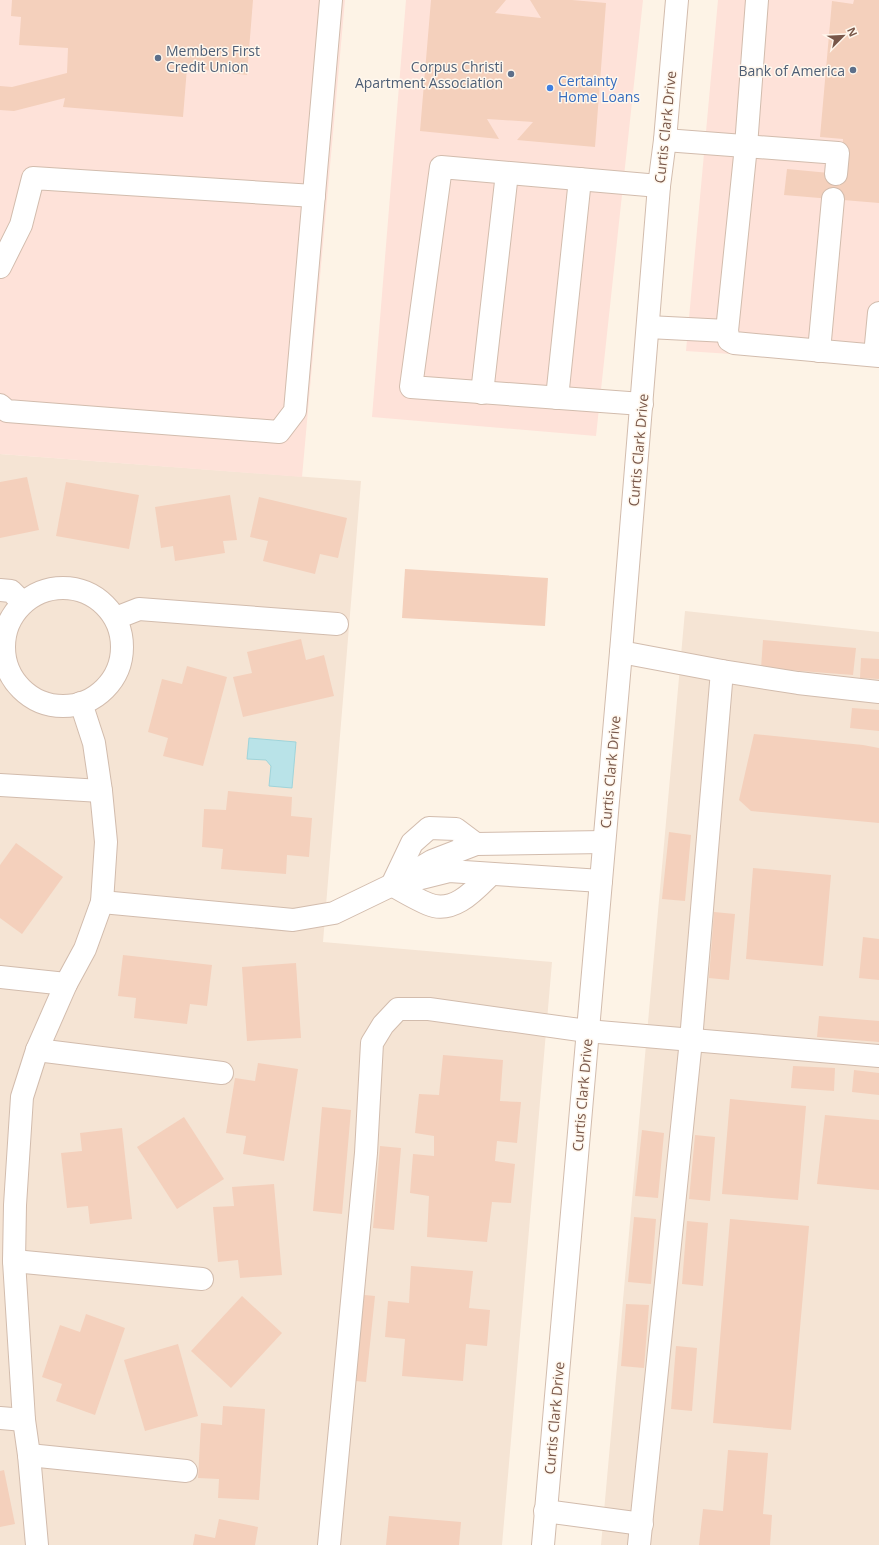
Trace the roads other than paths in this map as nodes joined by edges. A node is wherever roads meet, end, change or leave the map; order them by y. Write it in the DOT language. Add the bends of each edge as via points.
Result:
graph roads {
  1 [pos="332,0"];
  2 [pos="678,0"];
  3 [pos="757,0"];
  4 [pos="665,140"];
  5 [pos="746,146"];
  6 [pos="837,164"];
  7 [pos="507,173"];
  8 [pos="580,179"];
  9 [pos="659,186"];
  10 [pos="314,196"];
  11 [pos="834,199"];
  12 [pos="0,267"];
  13 [pos="879,313"];
  14 [pos="648,327"];
  15 [pos="727,332"];
  16 [pos="819,351"];
  17 [pos="877,356"];
  18 [pos="482,393"];
  19 [pos="558,398"];
  20 [pos="0,404"];
  21 [pos="642,404"];
  22 [pos="0,590"];
  23 [pos="23,603"];
  24 [pos="116,618"];
  25 [pos="337,624"];
  26 [pos="621,652"];
  27 [pos="722,671"];
  28 [pos="879,692"];
  29 [pos="81,703"];
  30 [pos="0,785"];
  31 [pos="102,791"];
  32 [pos="604,842"];
  33 [pos="476,844"];
  34 [pos="491,874"];
  35 [pos="601,881"];
  36 [pos="392,885"];
  37 [pos="102,902"];
  38 [pos="0,978"];
  39 [pos="66,984"];
  40 [pos="587,1031"];
  41 [pos="691,1040"];
  42 [pos="37,1050"];
  43 [pos="879,1056"];
  44 [pos="222,1073"];
  45 [pos="8,1204"];
  46 [pos="14,1261"];
  47 [pos="202,1279"];
  48 [pos="0,1418"];
  49 [pos="24,1420"];
  50 [pos="29,1455"];
  51 [pos="186,1471"];
  52 [pos="546,1511"];
  53 [pos="642,1524"];
  54 [pos="37,1545"];
  55 [pos="329,1545"];
  56 [pos="542,1545"];
  57 [pos="639,1545"];
  1 -- 10 [label="street"];
  2 -- 4 [label="street, Curtis Clark Drive"];
  3 -- 5 [label="street"];
  4 -- 5 [label="street"];
  4 -- 9 [label="street, Curtis Clark Drive"];
  5 -- 6 [label="street"];
  5 -- 15 [label="street"];
  7 -- 8 [label="street"];
  7 -- 18 [label="street"];
  7 -- 18 [label="street" via="441,167 411,387"];
  8 -- 9 [label="street"];
  8 -- 19 [label="street"];
  9 -- 14 [label="street, Curtis Clark Drive"];
  10 -- 12 [label="street" via="33,178 21,225"];
  10 -- 20 [label="street" via="295,411 279,432 7,411"];
  11 -- 16 [label="street"];
  13 -- 17 [label="street"];
  14 -- 15 [label="street"];
  14 -- 21 [label="street, Curtis Clark Drive"];
  15 -- 16 [label="street" via="729,340 734,343"];
  16 -- 17 [label="street"];
  18 -- 19 [label="street"];
  19 -- 21 [label="street"];
  21 -- 26 [label="street, Curtis Clark Drive"];
  22 -- 23 [label="street" via="11,591"];
  23 -- 24 [label="street" via="46,589 67,587 88,592 104,604"];
  23 -- 29 [label="street" via="13,613 3,644 5,660 13,679 36,700 56,706"];
  24 -- 25 [label="street" via="139,609"];
  24 -- 29 [label="street" via="121,635 119,666 110,684 99,694"];
  26 -- 27 [label="street"];
  26 -- 32 [label="street, Curtis Clark Drive"];
  27 -- 28 [label="street"];
  27 -- 41 [label="street"];
  29 -- 31 [label="street" via="94,742"];
  30 -- 31 [label="street"];
  31 -- 37 [label="street" via="106,842"];
  32 -- 33 [label="street"];
  32 -- 35 [label="street, Curtis Clark Drive"];
  33 -- 36 [label="street" via="432,862"];
  33 -- 36 [label="street" via="456,830 429,828 412,843"];
  34 -- 35 [label="street"];
  34 -- 36 [label="street" via="449,871"];
  34 -- 36 [label="street" via="468,897 447,906 429,905"];
  35 -- 40 [label="street, Curtis Clark Drive"];
  36 -- 37 [label="street" via="334,913 292,920"];
  37 -- 39 [label="street" via="85,949"];
  38 -- 39 [label="street"];
  39 -- 42 [label="street"];
  40 -- 41 [label="street"];
  40 -- 52 [label="street, Curtis Clark Drive"];
  40 -- 55 [label="street" via="428,1009 398,1010 383,1025 372,1043 366,1153"];
  41 -- 43 [label="street"];
  41 -- 53 [label="street"];
  42 -- 44 [label="street"];
  42 -- 45 [label="street" via="22,1097"];
  45 -- 46 [label="street"];
  46 -- 47 [label="street"];
  46 -- 49 [label="street"];
  48 -- 49 [label="street"];
  49 -- 50 [label="street"];
  50 -- 51 [label="street"];
  50 -- 54 [label="street"];
  52 -- 53 [label="street"];
  52 -- 56 [label="street, Curtis Clark Drive"];
  53 -- 57 [label="street"];
}
